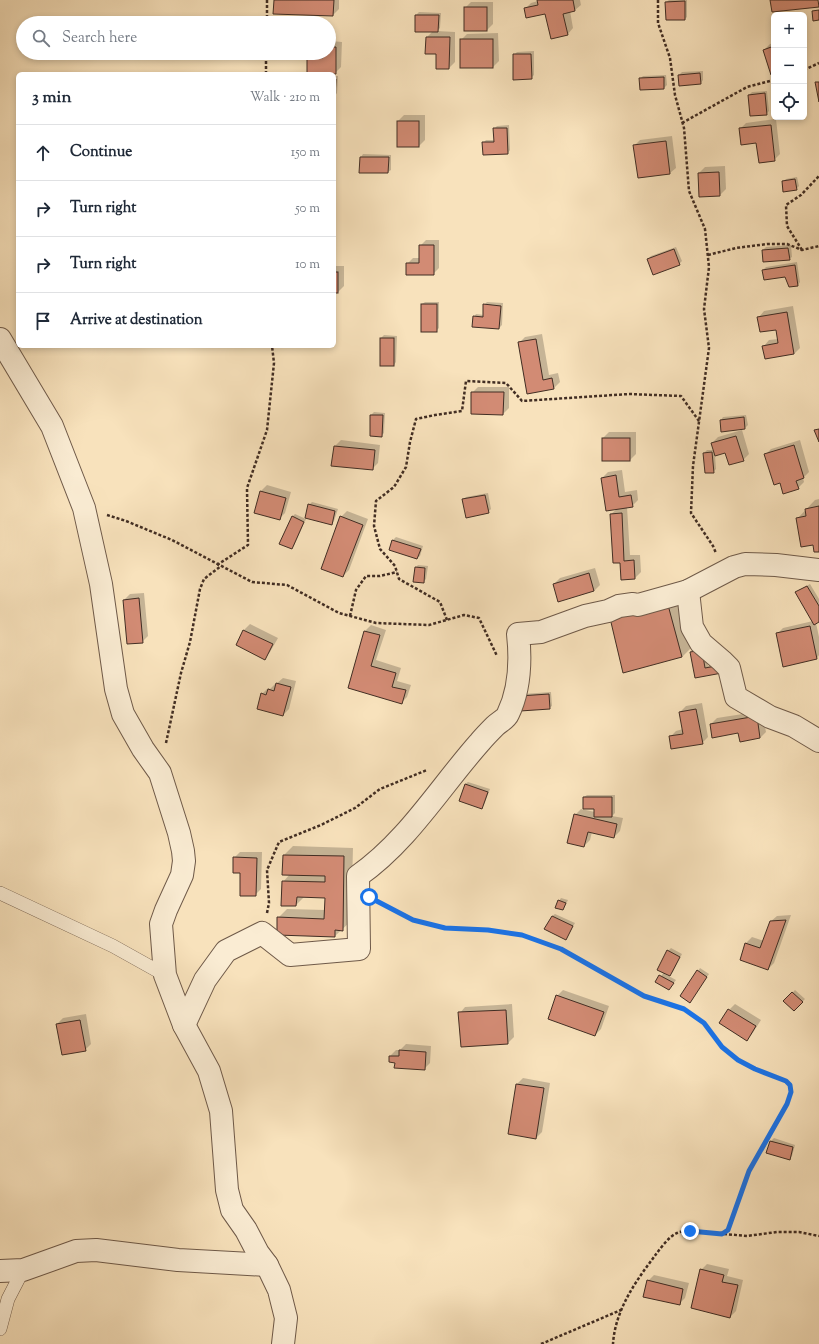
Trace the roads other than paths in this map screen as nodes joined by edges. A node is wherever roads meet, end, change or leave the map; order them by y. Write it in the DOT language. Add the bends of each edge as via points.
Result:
graph roads {
  1 [pos="0,339"];
  2 [pos="819,570"];
  3 [pos="688,591"];
  4 [pos="819,741"];
  5 [pos="0,893"];
  6 [pos="165,975"];
  7 [pos="184,1025"];
  8 [pos="266,1265"];
  9 [pos="22,1270"];
  10 [pos="0,1271"];
  11 [pos="0,1329"];
  12 [pos="283,1344"];
  1 -- 6 [label="street" via="52,426 84,508 101,584 116,689 123,714 160,773 179,833 184,861 182,875 161,924"];
  2 -- 3 [label="street" via="745,564"];
  3 -- 4 [label="street" via="692,627 701,643 729,668 736,697"];
  3 -- 7 [label="street" via="638,605 619,606 540,632 518,634 518,681 508,716 480,743 395,846 358,876 359,949 290,955 262,933 226,951 205,980"];
  5 -- 6 [label="lane" via="114,946"];
  6 -- 7 [label="street"];
  7 -- 8 [label="street" via="209,1071 221,1111 227,1190 232,1210"];
  8 -- 9 [label="street" via="178,1260 96,1250 76,1251"];
  8 -- 12 [label="street" via="279,1290 286,1318"];
  9 -- 10 [label="street"];
  9 -- 11 [label="lane" via="8,1299"];
}
